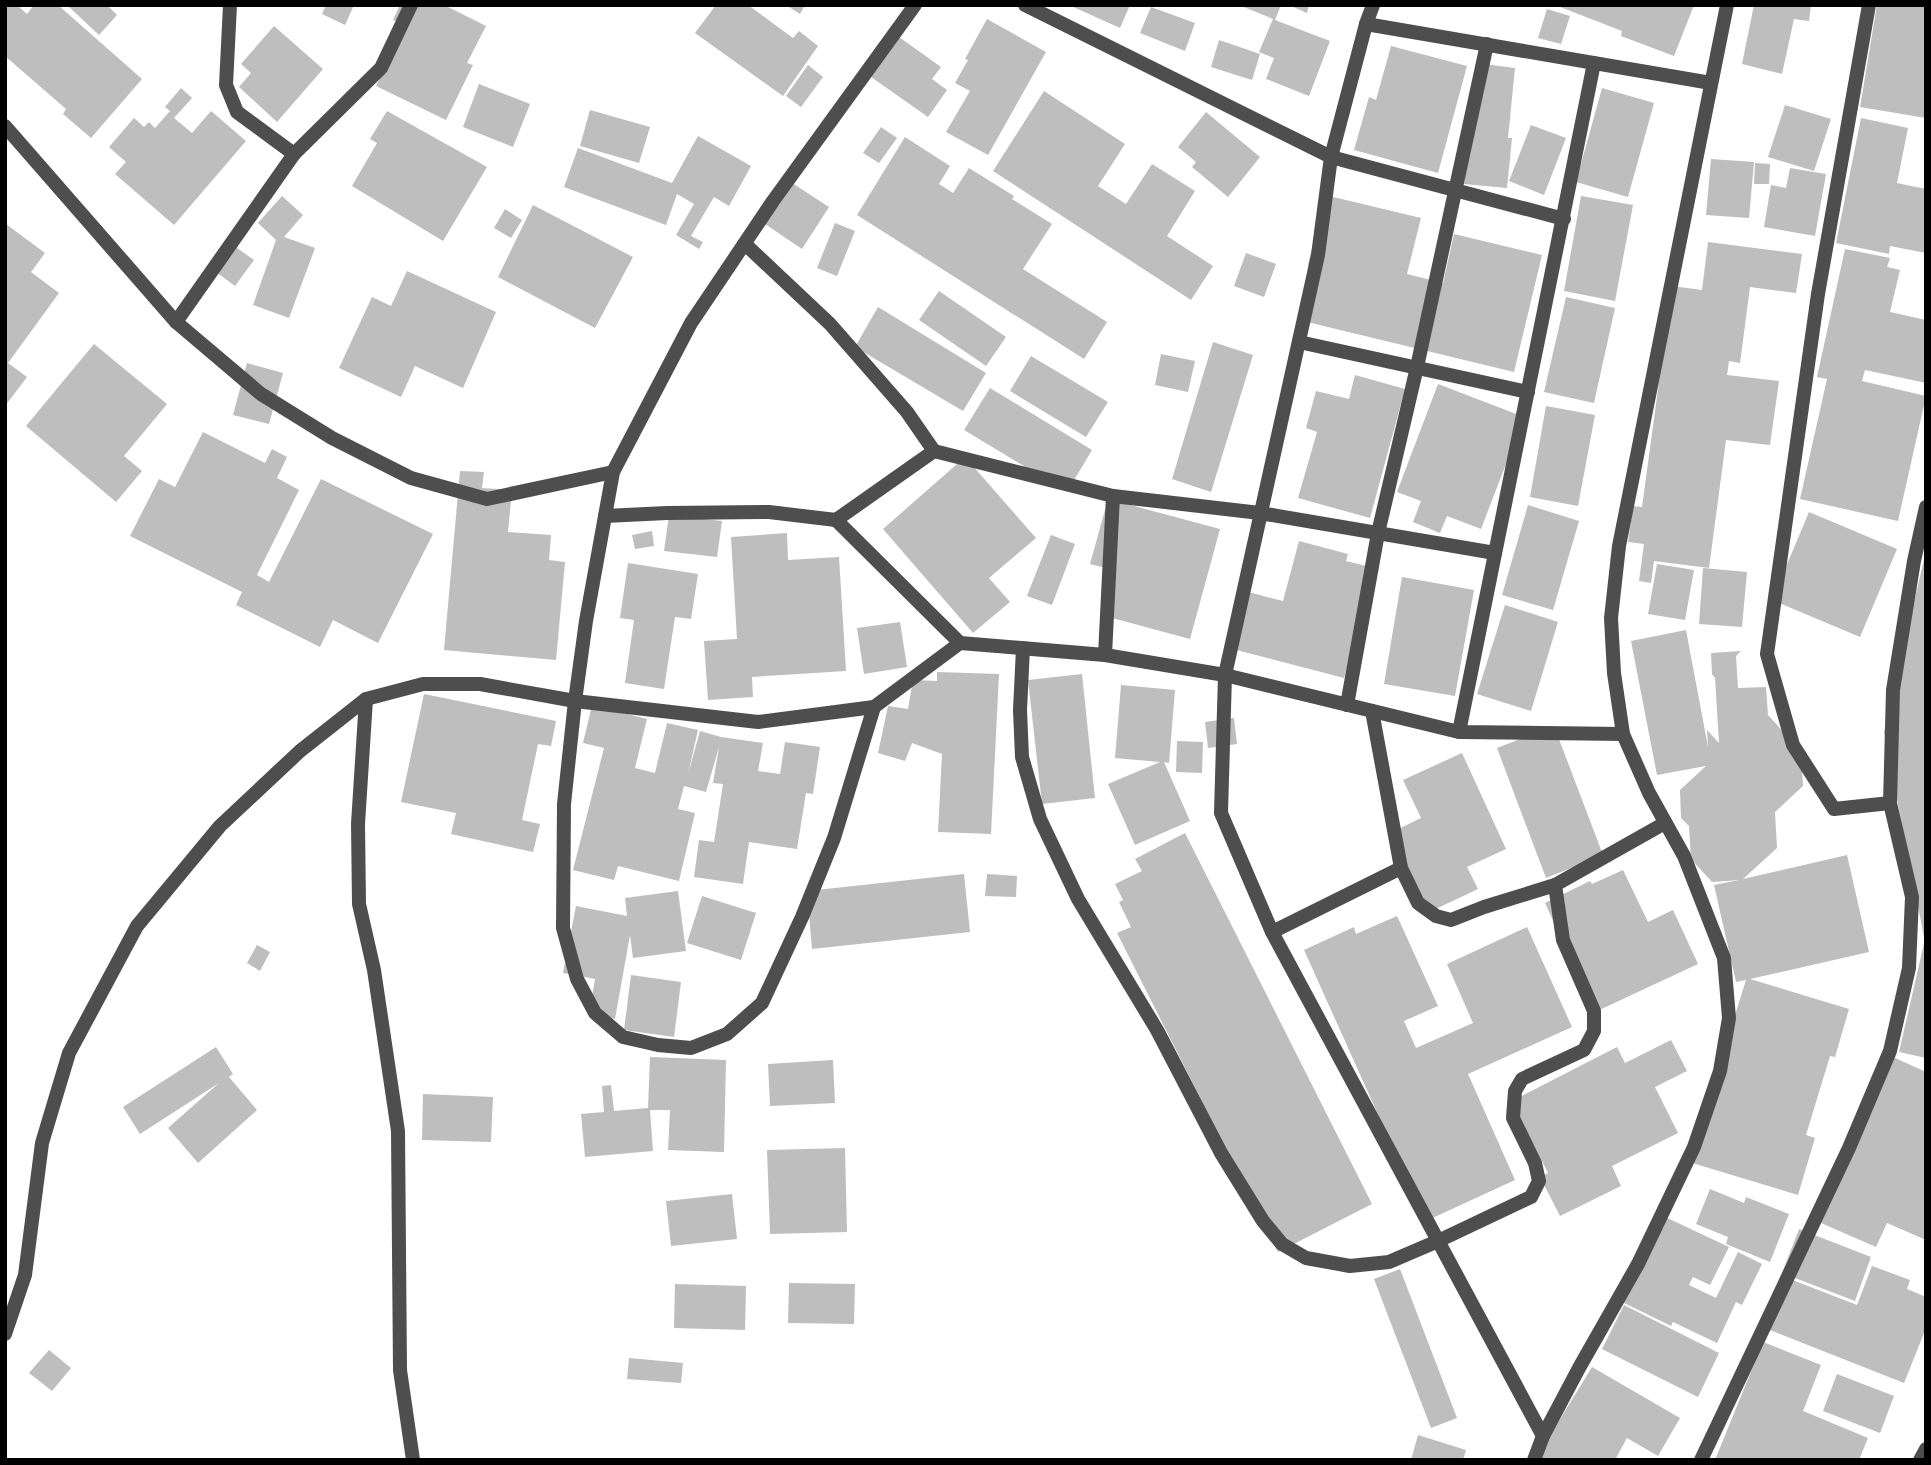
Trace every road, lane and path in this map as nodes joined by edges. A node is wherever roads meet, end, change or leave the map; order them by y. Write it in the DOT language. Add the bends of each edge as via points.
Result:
graph roads {
  1 [pos="230,5"];
  2 [pos="411,5"];
  3 [pos="915,5"];
  4 [pos="1025,5"];
  5 [pos="1373,5"];
  6 [pos="1727,5"];
  7 [pos="1869,5"];
  8 [pos="1366,24"];
  9 [pos="1487,44"];
  10 [pos="1594,63"];
  11 [pos="1711,83"];
  12 [pos="5,126"];
  13 [pos="294,154"];
  14 [pos="1331,157"];
  15 [pos="1455,190"];
  16 [pos="1564,219"];
  17 [pos="745,244"];
  18 [pos="176,322"];
  19 [pos="1299,342"];
  20 [pos="1417,368"];
  21 [pos="1528,392"];
  22 [pos="934,451"];
  23 [pos="613,472"];
  24 [pos="1113,496"];
  25 [pos="1926,507"];
  26 [pos="1259,513"];
  27 [pos="605,516"];
  28 [pos="836,520"];
  29 [pos="1378,533"];
  30 [pos="1494,552"];
  31 [pos="960,643"];
  32 [pos="1023,648"];
  33 [pos="1105,654"];
  34 [pos="1225,675"];
  35 [pos="366,699"];
  36 [pos="575,701"];
  37 [pos="1347,705"];
  38 [pos="874,707"];
  39 [pos="1372,711"];
  40 [pos="1459,732"];
  41 [pos="1623,734"];
  42 [pos="1890,803"];
  43 [pos="1665,823"];
  44 [pos="1401,868"];
  45 [pos="1555,885"];
  46 [pos="1272,932"];
  47 [pos="1438,1241"];
  48 [pos="5,1334"];
  49 [pos="1543,1436"];
  50 [pos="1926,1449"];
  51 [pos="413,1460"];
  52 [pos="1534,1460"];
  53 [pos="1701,1460"];
  54 [pos="1920,1460"];
  1 -- 13 [label="street" via="226,85 237,112"];
  2 -- 13 [label="street" via="381,68"];
  3 -- 17 [label="street"];
  4 -- 14 [label="street"];
  5 -- 8 [label="street"];
  6 -- 11 [label="street"];
  7 -- 42 [label="street" via="1818,294 1767,654 1793,745 1834,810"];
  8 -- 9 [label="street"];
  8 -- 14 [label="street"];
  9 -- 10 [label="street"];
  9 -- 15 [label="street"];
  10 -- 11 [label="street"];
  10 -- 16 [label="street"];
  11 -- 41 [label="street" via="1619,546 1611,618"];
  12 -- 18 [label="street"];
  13 -- 18 [label="street"];
  14 -- 15 [label="street"];
  14 -- 19 [label="street" via="1318,255"];
  15 -- 16 [label="street"];
  15 -- 20 [label="street"];
  16 -- 21 [label="street"];
  17 -- 22 [label="street" via="830,324 907,412"];
  17 -- 23 [label="street" via="691,323"];
  18 -- 23 [label="street" via="261,394 332,438 411,478 487,499"];
  19 -- 20 [label="street"];
  19 -- 26 [label="street"];
  20 -- 21 [label="street"];
  20 -- 29 [label="street"];
  21 -- 30 [label="street"];
  22 -- 24 [label="street"];
  22 -- 28 [label="street"];
  23 -- 27 [label="street"];
  24 -- 26 [label="street"];
  24 -- 33 [label="street"];
  25 -- 42 [label="street" via="1894,690"];
  26 -- 29 [label="street"];
  26 -- 34 [label="street"];
  27 -- 28 [label="street" via="769,512"];
  27 -- 36 [label="street"];
  28 -- 31 [label="street"];
  29 -- 30 [label="street"];
  29 -- 37 [label="street"];
  30 -- 40 [label="street"];
  31 -- 32 [label="street"];
  31 -- 38 [label="street"];
  32 -- 33 [label="street"];
  32 -- 47 [label="street" via="1022,757 1040,819 1078,898 1263,1221 1282,1244 1306,1258 1350,1266 1388,1262"];
  33 -- 34 [label="street"];
  34 -- 37 [label="street"];
  34 -- 46 [label="street" via="1221,813"];
  35 -- 36 [label="street" via="423,684 480,684"];
  35 -- 48 [label="street" via="300,751 220,826 137,926 69,1053 42,1143 26,1275"];
  35 -- 51 [label="street" via="358,824 359,904 374,970 398,1131 400,1370"];
  36 -- 38 [label="street" via="758,722"];
  36 -- 38 [label="street" via="564,804 563,928 577,979 595,1013 624,1037 691,1048 727,1034 762,1003 834,838"];
  37 -- 39 [label="street"];
  39 -- 40 [label="street"];
  39 -- 44 [label="street"];
  40 -- 41 [label="street"];
  41 -- 43 [label="street"];
  42 -- 53 [label="street" via="1912,897 1909,968 1890,1051"];
  43 -- 45 [label="street"];
  43 -- 49 [label="street" via="1684,856 1724,958 1729,1018 1720,1071 1694,1147 1638,1264"];
  44 -- 45 [label="street" via="1418,903 1451,920"];
  44 -- 46 [label="street"];
  45 -- 47 [label="street" via="1563,940 1594,1011 1594,1031 1584,1050 1522,1079 1515,1091 1513,1118 1539,1181 1531,1197"];
  46 -- 47 [label="street"];
  47 -- 49 [label="street"];
  49 -- 52 [label="street"];
  50 -- 54 [label="street"];
}
